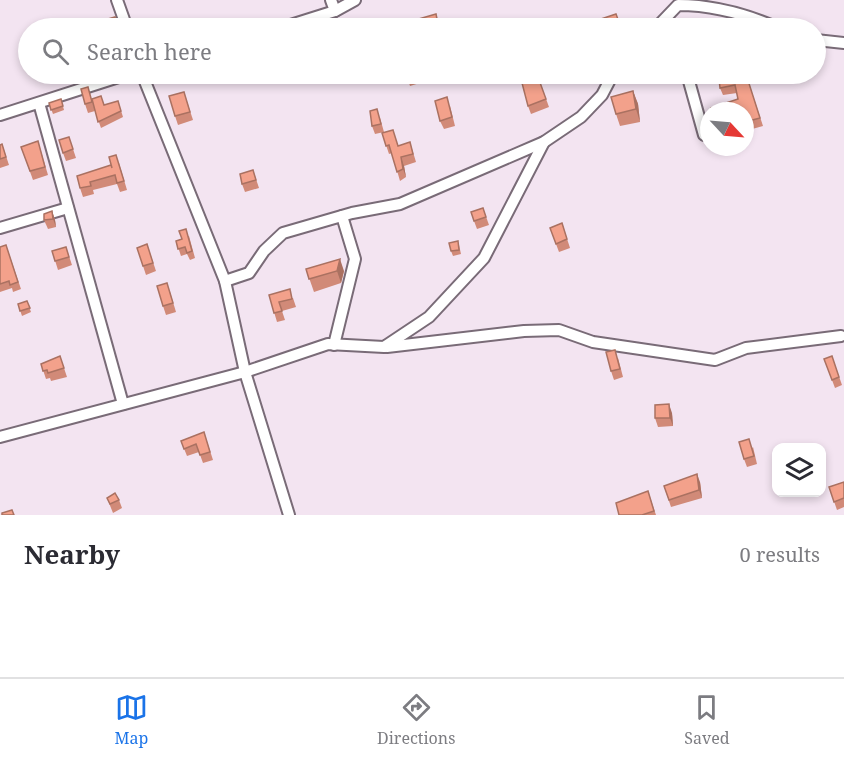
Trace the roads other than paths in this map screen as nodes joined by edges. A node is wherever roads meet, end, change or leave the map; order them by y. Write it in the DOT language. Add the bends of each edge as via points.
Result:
graph roads {
  1 [pos="117,0"];
  2 [pos="331,0"];
  3 [pos="355,0"];
  4 [pos="676,3"];
  5 [pos="335,11"];
  6 [pos="669,13"];
  7 [pos="123,18"];
  8 [pos="313,18"];
  9 [pos="665,18"];
  10 [pos="671,18"];
  11 [pos="755,18"];
  12 [pos="826,41"];
  13 [pos="844,43"];
  14 [pos="97,84"];
  15 [pos="146,84"];
  16 [pos="608,84"];
  17 [pos="690,84"];
  18 [pos="39,103"];
  19 [pos="0,115"];
  20 [pos="700,121"];
  21 [pos="544,141"];
  22 [pos="68,208"];
  23 [pos="342,216"];
  24 [pos="0,228"];
  25 [pos="225,281"];
  26 [pos="841,336"];
  27 [pos="334,345"];
  28 [pos="384,347"];
  29 [pos="245,372"];
  30 [pos="123,404"];
  31 [pos="0,437"];
  32 [pos="289,515"];
  1 -- 7 [label="street"];
  2 -- 5 [label="street"];
  3 -- 5 [label="street"];
  4 -- 6 [label="street"];
  4 -- 11 [label="street" via="741,12"];
  5 -- 8 [label="street"];
  6 -- 9 [label="street"];
  6 -- 10 [label="street"];
  12 -- 13 [label="street"];
  14 -- 18 [label="street"];
  15 -- 25 [label="street"];
  16 -- 21 [label="street" via="581,117"];
  17 -- 20 [label="street"];
  18 -- 19 [label="street"];
  18 -- 22 [label="street"];
  21 -- 23 [label="street" via="400,204"];
  21 -- 28 [label="street" via="484,258 429,317"];
  22 -- 24 [label="street"];
  22 -- 30 [label="street"];
  23 -- 25 [label="street" via="283,233 264,250 249,273"];
  23 -- 27 [label="street" via="355,259"];
  25 -- 29 [label="street"];
  26 -- 28 [label="street" via="746,348 715,360 592,342 559,330"];
  27 -- 28 [label="street"];
  27 -- 29 [label="street"];
  29 -- 30 [label="street"];
  29 -- 32 [label="street"];
  30 -- 31 [label="street"];
}
